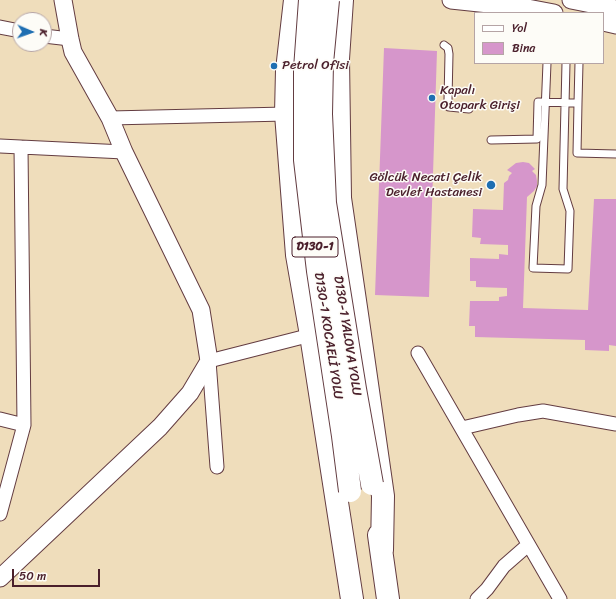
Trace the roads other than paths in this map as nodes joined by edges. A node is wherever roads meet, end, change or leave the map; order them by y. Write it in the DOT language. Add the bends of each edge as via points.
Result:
graph roads {
  1 [pos="63,0"];
  2 [pos="295,0"];
  3 [pos="310,0"];
  4 [pos="328,0"];
  5 [pos="342,0"];
  6 [pos="451,0"];
  7 [pos="570,0"];
  8 [pos="616,9"];
  9 [pos="546,12"];
  10 [pos="604,22"];
  11 [pos="616,25"];
  12 [pos="0,27"];
  13 [pos="12,29"];
  14 [pos="52,37"];
  15 [pos="70,40"];
  16 [pos="444,45"];
  17 [pos="289,56"];
  18 [pos="338,64"];
  19 [pos="547,64"];
  20 [pos="566,64"];
  21 [pos="579,64"];
  22 [pos="546,102"];
  23 [pos="565,103"];
  24 [pos="578,103"];
  25 [pos="468,109"];
  26 [pos="286,114"];
  27 [pos="110,118"];
  28 [pos="491,140"];
  29 [pos="0,146"];
  30 [pos="21,147"];
  31 [pos="124,152"];
  32 [pos="616,154"];
  33 [pos="311,335"];
  34 [pos="418,353"];
  35 [pos="209,361"];
  36 [pos="0,419"];
  37 [pos="616,424"];
  38 [pos="24,425"];
  39 [pos="462,428"];
  40 [pos="217,468"];
  41 [pos="0,514"];
  42 [pos="528,545"];
  43 [pos="382,550"];
  44 [pos="0,578"];
  45 [pos="352,599"];
  46 [pos="366,599"];
  47 [pos="388,599"];
  48 [pos="477,599"];
  49 [pos="560,599"];
  1 -- 15 [label="street"];
  2 -- 5 [label="highway" via="303,9 319,13 334,8"];
  2 -- 17 [label="highway"];
  3 -- 46 [label="highway, D130-1 KOCAELİ YOLU / D130-1, bridge" via="305,69 305,160 318,271"];
  4 -- 43 [label="highway, D130-1 YALOVA YOLU / D130-1, bridge" via="322,63 321,114 325,204"];
  5 -- 18 [label="highway"];
  6 -- 9 [label="street"];
  7 -- 8 [label="street"];
  10 -- 11 [label="street"];
  12 -- 13 [label="street"];
  14 -- 15 [label="street"];
  15 -- 27 [label="street" via="73,52"];
  16 -- 25 [label="lane" via="448,48 449,54 449,106"];
  17 -- 18 [label="highway" via="303,45 320,46 334,54"];
  17 -- 26 [label="highway"];
  18 -- 43 [label="highway" via="340,198 383,496"];
  19 -- 22 [label="lane"];
  20 -- 23 [label="lane"];
  21 -- 24 [label="lane"];
  22 -- 23 [label="lane"];
  22 -- 23 [label="lane" via="542,185 536,206 533,268 568,269 570,211 564,189"];
  22 -- 28 [label="lane" via="538,102 537,139"];
  23 -- 24 [label="lane"];
  24 -- 32 [label="lane" via="576,153"];
  26 -- 27 [label="street"];
  26 -- 33 [label="highway" via="297,256"];
  27 -- 31 [label="street"];
  29 -- 30 [label="street"];
  30 -- 31 [label="street"];
  30 -- 38 [label="street"];
  31 -- 35 [label="street" via="201,310"];
  33 -- 35 [label="street"];
  33 -- 45 [label="highway"];
  34 -- 39 [label="street"];
  35 -- 40 [label="street"];
  35 -- 44 [label="street" via="190,393 160,427"];
  36 -- 38 [label="street"];
  37 -- 39 [label="street" via="543,412"];
  38 -- 41 [label="street"];
  39 -- 42 [label="street"];
  42 -- 48 [label="street" via="504,566"];
  42 -- 49 [label="street"];
  43 -- 47 [label="highway, D130-1 YALOVA YOLU / D130-1"];
}
